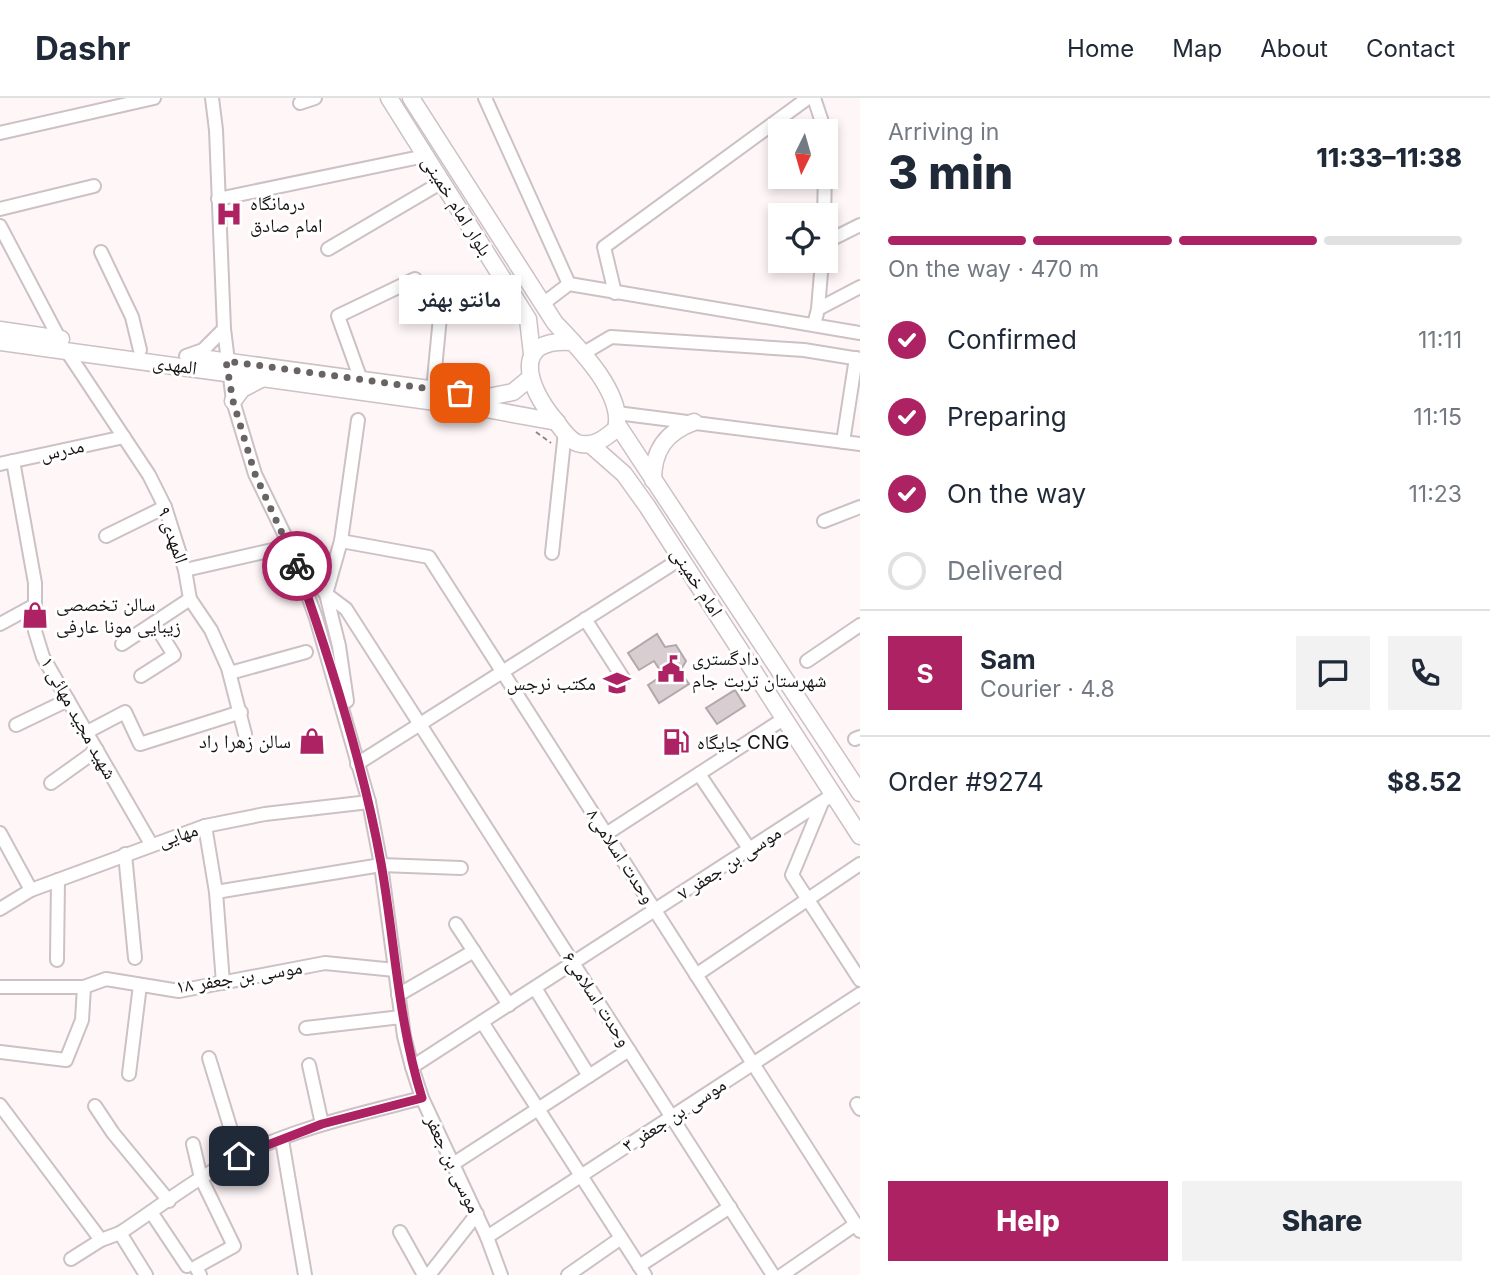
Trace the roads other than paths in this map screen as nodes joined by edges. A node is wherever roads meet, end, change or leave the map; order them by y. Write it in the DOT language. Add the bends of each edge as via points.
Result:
graph roads {
  1 [pos="154,98"];
  2 [pos="212,98"];
  3 [pos="315,98"];
  4 [pos="388,98"];
  5 [pos="411,98"];
  6 [pos="485,98"];
  7 [pos="807,98"];
  8 [pos="814,98"];
  9 [pos="120,102"];
  10 [pos="300,103"];
  11 [pos="820,119"];
  12 [pos="0,133"];
  13 [pos="425,156"];
  14 [pos="442,182"];
  15 [pos="94,187"];
  16 [pos="218,199"];
  17 [pos="0,209"];
  18 [pos="860,225"];
  19 [pos="0,226"];
  20 [pos="838,236"];
  21 [pos="328,250"];
  22 [pos="101,252"];
  23 [pos="522,271"];
  24 [pos="821,273"];
  25 [pos="415,279"];
  26 [pos="504,280"];
  27 [pos="569,284"];
  28 [pos="860,286"];
  29 [pos="615,293"];
  30 [pos="544,303"];
  31 [pos="818,309"];
  32 [pos="440,317"];
  33 [pos="814,325"];
  34 [pos="223,329"];
  35 [pos="0,330"];
  36 [pos="860,332"];
  37 [pos="0,342"];
  38 [pos="63,344"];
  39 [pos="579,347"];
  40 [pos="140,350"];
  41 [pos="532,354"];
  42 [pos="186,356"];
  43 [pos="858,359"];
  44 [pos="227,367"];
  45 [pos="530,377"];
  46 [pos="264,378"];
  47 [pos="361,380"];
  48 [pos="433,390"];
  49 [pos="233,401"];
  50 [pos="617,419"];
  51 [pos="358,420"];
  52 [pos="694,422"];
  53 [pos="561,427"];
  54 [pos="124,437"];
  55 [pos="843,442"];
  56 [pos="591,444"];
  57 [pos="860,444"];
  58 [pos="6,462"];
  59 [pos="653,480"];
  60 [pos="664,494"];
  61 [pos="647,506"];
  62 [pos="860,507"];
  63 [pos="165,508"];
  64 [pos="824,521"];
  65 [pos="106,536"];
  66 [pos="341,541"];
  67 [pos="290,546"];
  68 [pos="552,553"];
  69 [pos="682,558"];
  70 [pos="185,569"];
  71 [pos="326,594"];
  72 [pos="190,599"];
  73 [pos="35,605"];
  74 [pos="584,619"];
  75 [pos="154,623"];
  76 [pos="0,624"];
  77 [pos="860,625"];
  78 [pos="121,644"];
  79 [pos="306,652"];
  80 [pos="807,661"];
  81 [pos="502,671"];
  82 [pos="230,673"];
  83 [pos="141,676"];
  84 [pos="623,678"];
  85 [pos="68,700"];
  86 [pos="241,712"];
  87 [pos="785,718"];
  88 [pos="16,724"];
  89 [pos="419,724"];
  90 [pos="87,732"];
  91 [pos="245,734"];
  92 [pos="97,750"];
  93 [pos="357,764"];
  94 [pos="699,774"];
  95 [pos="51,783"];
  96 [pos="860,793"];
  97 [pos="827,799"];
  98 [pos="369,802"];
  99 [pos="205,827"];
  100 [pos="0,833"];
  101 [pos="606,834"];
  102 [pos="860,836"];
  103 [pos="150,844"];
  104 [pos="750,849"];
  105 [pos="125,853"];
  106 [pos="860,864"];
  107 [pos="381,865"];
  108 [pos="461,868"];
  109 [pos="58,880"];
  110 [pos="31,890"];
  111 [pos="216,892"];
  112 [pos="808,900"];
  113 [pos="0,909"];
  114 [pos="655,911"];
  115 [pos="456,924"];
  116 [pos="474,951"];
  117 [pos="135,958"];
  118 [pos="57,960"];
  119 [pos="574,964"];
  120 [pos="395,970"];
  121 [pos="696,975"];
  122 [pos="860,980"];
  123 [pos="223,983"];
  124 [pos="140,985"];
  125 [pos="0,987"];
  126 [pos="84,987"];
  127 [pos="535,988"];
  128 [pos="860,993"];
  129 [pos="398,995"];
  130 [pos="509,1005"];
  131 [pos="401,1017"];
  132 [pos="482,1022"];
  133 [pos="306,1028"];
  134 [pos="629,1050"];
  135 [pos="0,1052"];
  136 [pos="209,1058"];
  137 [pos="753,1063"];
  138 [pos="309,1065"];
  139 [pos="412,1067"];
  140 [pos="129,1074"];
  141 [pos="589,1076"];
  142 [pos="422,1098"];
  143 [pos="0,1105"];
  144 [pos="95,1106"];
  145 [pos="538,1109"];
  146 [pos="672,1116"];
  147 [pos="322,1124"];
  148 [pos="282,1140"];
  149 [pos="193,1144"];
  150 [pos="239,1156"];
  151 [pos="453,1164"];
  152 [pos="580,1175"];
  153 [pos="201,1178"];
  154 [pos="169,1201"];
  155 [pos="730,1207"];
  156 [pos="151,1212"];
  157 [pos="477,1214"];
  158 [pos="858,1228"];
  159 [pos="400,1232"];
  160 [pos="120,1233"];
  161 [pos="487,1237"];
  162 [pos="621,1238"];
  163 [pos="101,1240"];
  164 [pos="71,1259"];
  165 [pos="187,1266"];
  166 [pos="642,1270"];
  167 [pos="771,1271"];
  168 [pos="141,1273"];
  169 [pos="200,1275"];
  170 [pos="305,1275"];
  171 [pos="426,1275"];
  172 [pos="501,1275"];
  173 [pos="568,1275"];
  174 [pos="755,1275"];
  175 [pos="782,1275"];
  1 -- 9 [label="street"];
  2 -- 16 [label="street, موسی بن جعفر"];
  3 -- 10 [label="street"];
  4 -- 13 [label="main road, بلوار امام خمینی"];
  5 -- 23 [label="main road, بلوار امام خمینی"];
  6 -- 27 [label="street"];
  7 -- 29 [label="street" via="604,247"];
  8 -- 11 [label="street"];
  9 -- 12 [label="street"];
  13 -- 14 [label="main road, بلوار امام خمینی"];
  13 -- 16 [label="street"];
  14 -- 21 [label="street"];
  14 -- 26 [label="main road, بلوار امام خمینی"];
  15 -- 17 [label="street"];
  16 -- 34 [label="street, موسی بن جعفر"];
  18 -- 20 [label="street"];
  19 -- 38 [label="street, المهدی ۹"];
  22 -- 40 [label="street" via="132,317"];
  23 -- 26 [label="main road" via="520,283"];
  23 -- 30 [label="main road, بلوار امام خمینی"];
  24 -- 31 [label="street"];
  25 -- 47 [label="street" via="338,316"];
  26 -- 41 [label="main road, بلوار امام خمینی" via="528,319"];
  27 -- 29 [label="street"];
  27 -- 30 [label="street"];
  28 -- 31 [label="street"];
  29 -- 33 [label="street"];
  30 -- 39 [label="main road, بلوار امام خمینی" via="555,323"];
  31 -- 33 [label="street"];
  32 -- 48 [label="street"];
  33 -- 36 [label="street"];
  34 -- 42 [label="street" via="203,350"];
  34 -- 44 [label="street, موسی بن جعفر"];
  35 -- 38 [label="main road, المهدی"];
  37 -- 38 [label="main road, المهدی"];
  38 -- 40 [label="main road, المهدی"];
  38 -- 44 [label="main road, المهدی"];
  38 -- 54 [label="street, المهدی ۹"];
  39 -- 41 [label="main road" via="546,342"];
  39 -- 43 [label="street" via="611,337 804,350"];
  39 -- 50 [label="main road, بلوار امام خمینی" via="612,398"];
  40 -- 42 [label="main road, المهدی"];
  41 -- 45 [label="main road, بلوار امام خمینی"];
  42 -- 44 [label="main road, المهدی"];
  43 -- 55 [label="street"];
  44 -- 46 [label="main road, المهدی"];
  44 -- 47 [label="main road, المهدی"];
  44 -- 49 [label="street, موسی بن جعفر"];
  45 -- 48 [label="main road, المهدی" via="513,392 488,397"];
  45 -- 53 [label="main road"];
  46 -- 49 [label="main road" via="242,389"];
  46 -- 53 [label="main road, المهدی" via="486,409"];
  47 -- 48 [label="main road, المهدی"];
  49 -- 67 [label="street, موسی بن جعفر" via="255,474"];
  50 -- 52 [label="street"];
  50 -- 56 [label="main road" via="602,441"];
  50 -- 59 [label="main road, امام خمینی"];
  51 -- 66 [label="street"];
  52 -- 55 [label="street"];
  52 -- 59 [label="main road" via="667,437 656,457"];
  53 -- 56 [label="main road, المهدی" via="577,442"];
  53 -- 68 [label="street"];
  54 -- 58 [label="street, مدرس"];
  54 -- 63 [label="street, المهدی ۹"];
  55 -- 57 [label="street"];
  56 -- 61 [label="main road, امام خمینی" via="624,474"];
  58 -- 73 [label="street, شهید مجید مهائی ۱" via="35,583"];
  59 -- 60 [label="main road, امام خمینی"];
  60 -- 61 [label="main road" via="651,492"];
  60 -- 96 [label="main road, امام خمینی"];
  61 -- 69 [label="main road, امام خمینی"];
  62 -- 64 [label="street"];
  63 -- 65 [label="street"];
  63 -- 70 [label="street, المهدی ۹"];
  66 -- 71 [label="street"];
  66 -- 81 [label="street, وحدت اسلامی۸" via="429,557"];
  67 -- 70 [label="street"];
  67 -- 71 [label="street, موسی بن جعفر"];
  67 -- 93 [label="street, موسی بن جعفر" via="322,638"];
  69 -- 74 [label="street"];
  69 -- 87 [label="main road, امام خمینی"];
  70 -- 72 [label="street, المهدی ۹"];
  71 -- 89 [label="street, وحدت اسلامی۶" via="346,609"];
  71 -- 93 [label="street, موسی بن جعفر"];
  72 -- 75 [label="street"];
  72 -- 82 [label="street, المهدی ۹" via="211,630"];
  73 -- 76 [label="street"];
  73 -- 85 [label="street, شهید مجید مهائی ۱" via="35,631 43,657"];
  74 -- 81 [label="street"];
  74 -- 84 [label="street"];
  75 -- 78 [label="street"];
  75 -- 83 [label="street" via="174,655"];
  77 -- 80 [label="street"];
  79 -- 82 [label="street"];
  81 -- 89 [label="street"];
  81 -- 101 [label="street, وحدت اسلامی۸"];
  82 -- 86 [label="street, المهدی ۹"];
  85 -- 88 [label="street"];
  85 -- 90 [label="street, شهید مجید مهائی ۱"];
  86 -- 90 [label="street" via="140,744 125,712"];
  86 -- 91 [label="street, المهدی ۹"];
  87 -- 94 [label="street"];
  87 -- 97 [label="main road, امام خمینی"];
  89 -- 93 [label="street"];
  89 -- 119 [label="street, وحدت اسلامی۶"];
  90 -- 92 [label="street, شهید مجید مهائی ۱"];
  92 -- 95 [label="street"];
  92 -- 103 [label="street, شهید مجید مهائی ۱"];
  93 -- 98 [label="street, موسی بن جعفر"];
  94 -- 101 [label="street"];
  94 -- 104 [label="street"];
  97 -- 102 [label="main road, امام خمینی"];
  97 -- 104 [label="street, موسی بن جعفر ۷"];
  97 -- 112 [label="street" via="792,875"];
  98 -- 99 [label="street, مهایی" via="265,814"];
  98 -- 107 [label="street, موسی بن جعفر"];
  99 -- 103 [label="street, مهایی"];
  99 -- 111 [label="street"];
  100 -- 110 [label="street"];
  101 -- 114 [label="street, وحدت اسلامی۸"];
  103 -- 105 [label="street, مهایی"];
  104 -- 114 [label="street, موسی بن جعفر ۷"];
  105 -- 109 [label="street, مهایی"];
  105 -- 117 [label="street"];
  106 -- 112 [label="street"];
  107 -- 108 [label="street"];
  107 -- 111 [label="street"];
  107 -- 120 [label="street, موسی بن جعفر"];
  109 -- 110 [label="street, مهایی"];
  109 -- 118 [label="street"];
  110 -- 113 [label="street, مهایی"];
  111 -- 123 [label="street"];
  112 -- 121 [label="street"];
  112 -- 122 [label="street"];
  114 -- 119 [label="street, موسی بن جعفر ۷"];
  114 -- 121 [label="street, وحدت اسلامی۸"];
  115 -- 116 [label="street"];
  116 -- 129 [label="street"];
  116 -- 130 [label="street"];
  119 -- 127 [label="street, موسی بن جعفر ۷"];
  119 -- 134 [label="street, وحدت اسلامی۶"];
  120 -- 123 [label="street, موسی بن جعفر ۱۸" via="325,963"];
  120 -- 129 [label="street, موسی بن جعفر"];
  121 -- 137 [label="street, وحدت اسلامی۸"];
  123 -- 124 [label="street, موسی بن جعفر ۱۸" via="179,991"];
  124 -- 126 [label="street, موسی بن جعفر ۱۸" via="106,979"];
  124 -- 140 [label="street"];
  125 -- 126 [label="street, موسی بن جعفر ۱۸"];
  126 -- 135 [label="street" via="82,1020 66,1060"];
  127 -- 130 [label="street, موسی بن جعفر ۷"];
  127 -- 141 [label="street"];
  128 -- 137 [label="street, موسی بن جعفر ۳"];
  129 -- 131 [label="street, موسی بن جعفر"];
  130 -- 132 [label="street, موسی بن جعفر ۷"];
  131 -- 133 [label="street"];
  131 -- 139 [label="street, موسی بن جعفر"];
  132 -- 139 [label="street, موسی بن جعفر ۷"];
  132 -- 145 [label="street"];
  134 -- 141 [label="street"];
  134 -- 146 [label="street, وحدت اسلامی۶"];
  136 -- 150 [label="street"];
  137 -- 146 [label="street, موسی بن جعفر ۳"];
  137 -- 158 [label="street, وحدت اسلامی۸"];
  138 -- 147 [label="street"];
  139 -- 142 [label="street, موسی بن جعفر"];
  141 -- 145 [label="street"];
  142 -- 147 [label="street"];
  142 -- 151 [label="street, موسی بن جعفر"];
  143 -- 163 [label="street"];
  144 -- 154 [label="street"];
  145 -- 151 [label="street"];
  145 -- 152 [label="street"];
  146 -- 152 [label="street, موسی بن جعفر ۳"];
  146 -- 155 [label="street, وحدت اسلامی۶"];
  147 -- 148 [label="street"];
  148 -- 150 [label="street"];
  148 -- 170 [label="street"];
  149 -- 153 [label="street"];
  150 -- 153 [label="street"];
  151 -- 157 [label="street, موسی بن جعفر"];
  152 -- 161 [label="street, موسی بن جعفر ۳"];
  152 -- 162 [label="street"];
  153 -- 154 [label="street"];
  153 -- 169 [label="street" via="234,1246 196,1266"];
  154 -- 156 [label="street"];
  155 -- 166 [label="street"];
  155 -- 167 [label="street, وحدت اسلامی۶"];
  156 -- 160 [label="street"];
  156 -- 165 [label="street"];
  157 -- 161 [label="street, موسی بن جعفر"];
  157 -- 171 [label="street"];
  158 -- 175 [label="street"];
  159 -- 171 [label="street"];
  160 -- 163 [label="street"];
  160 -- 168 [label="street"];
  161 -- 172 [label="street, موسی بن جعفر"];
  162 -- 166 [label="street"];
  162 -- 173 [label="street"];
  163 -- 164 [label="street"];
  167 -- 174 [label="street"];
}
